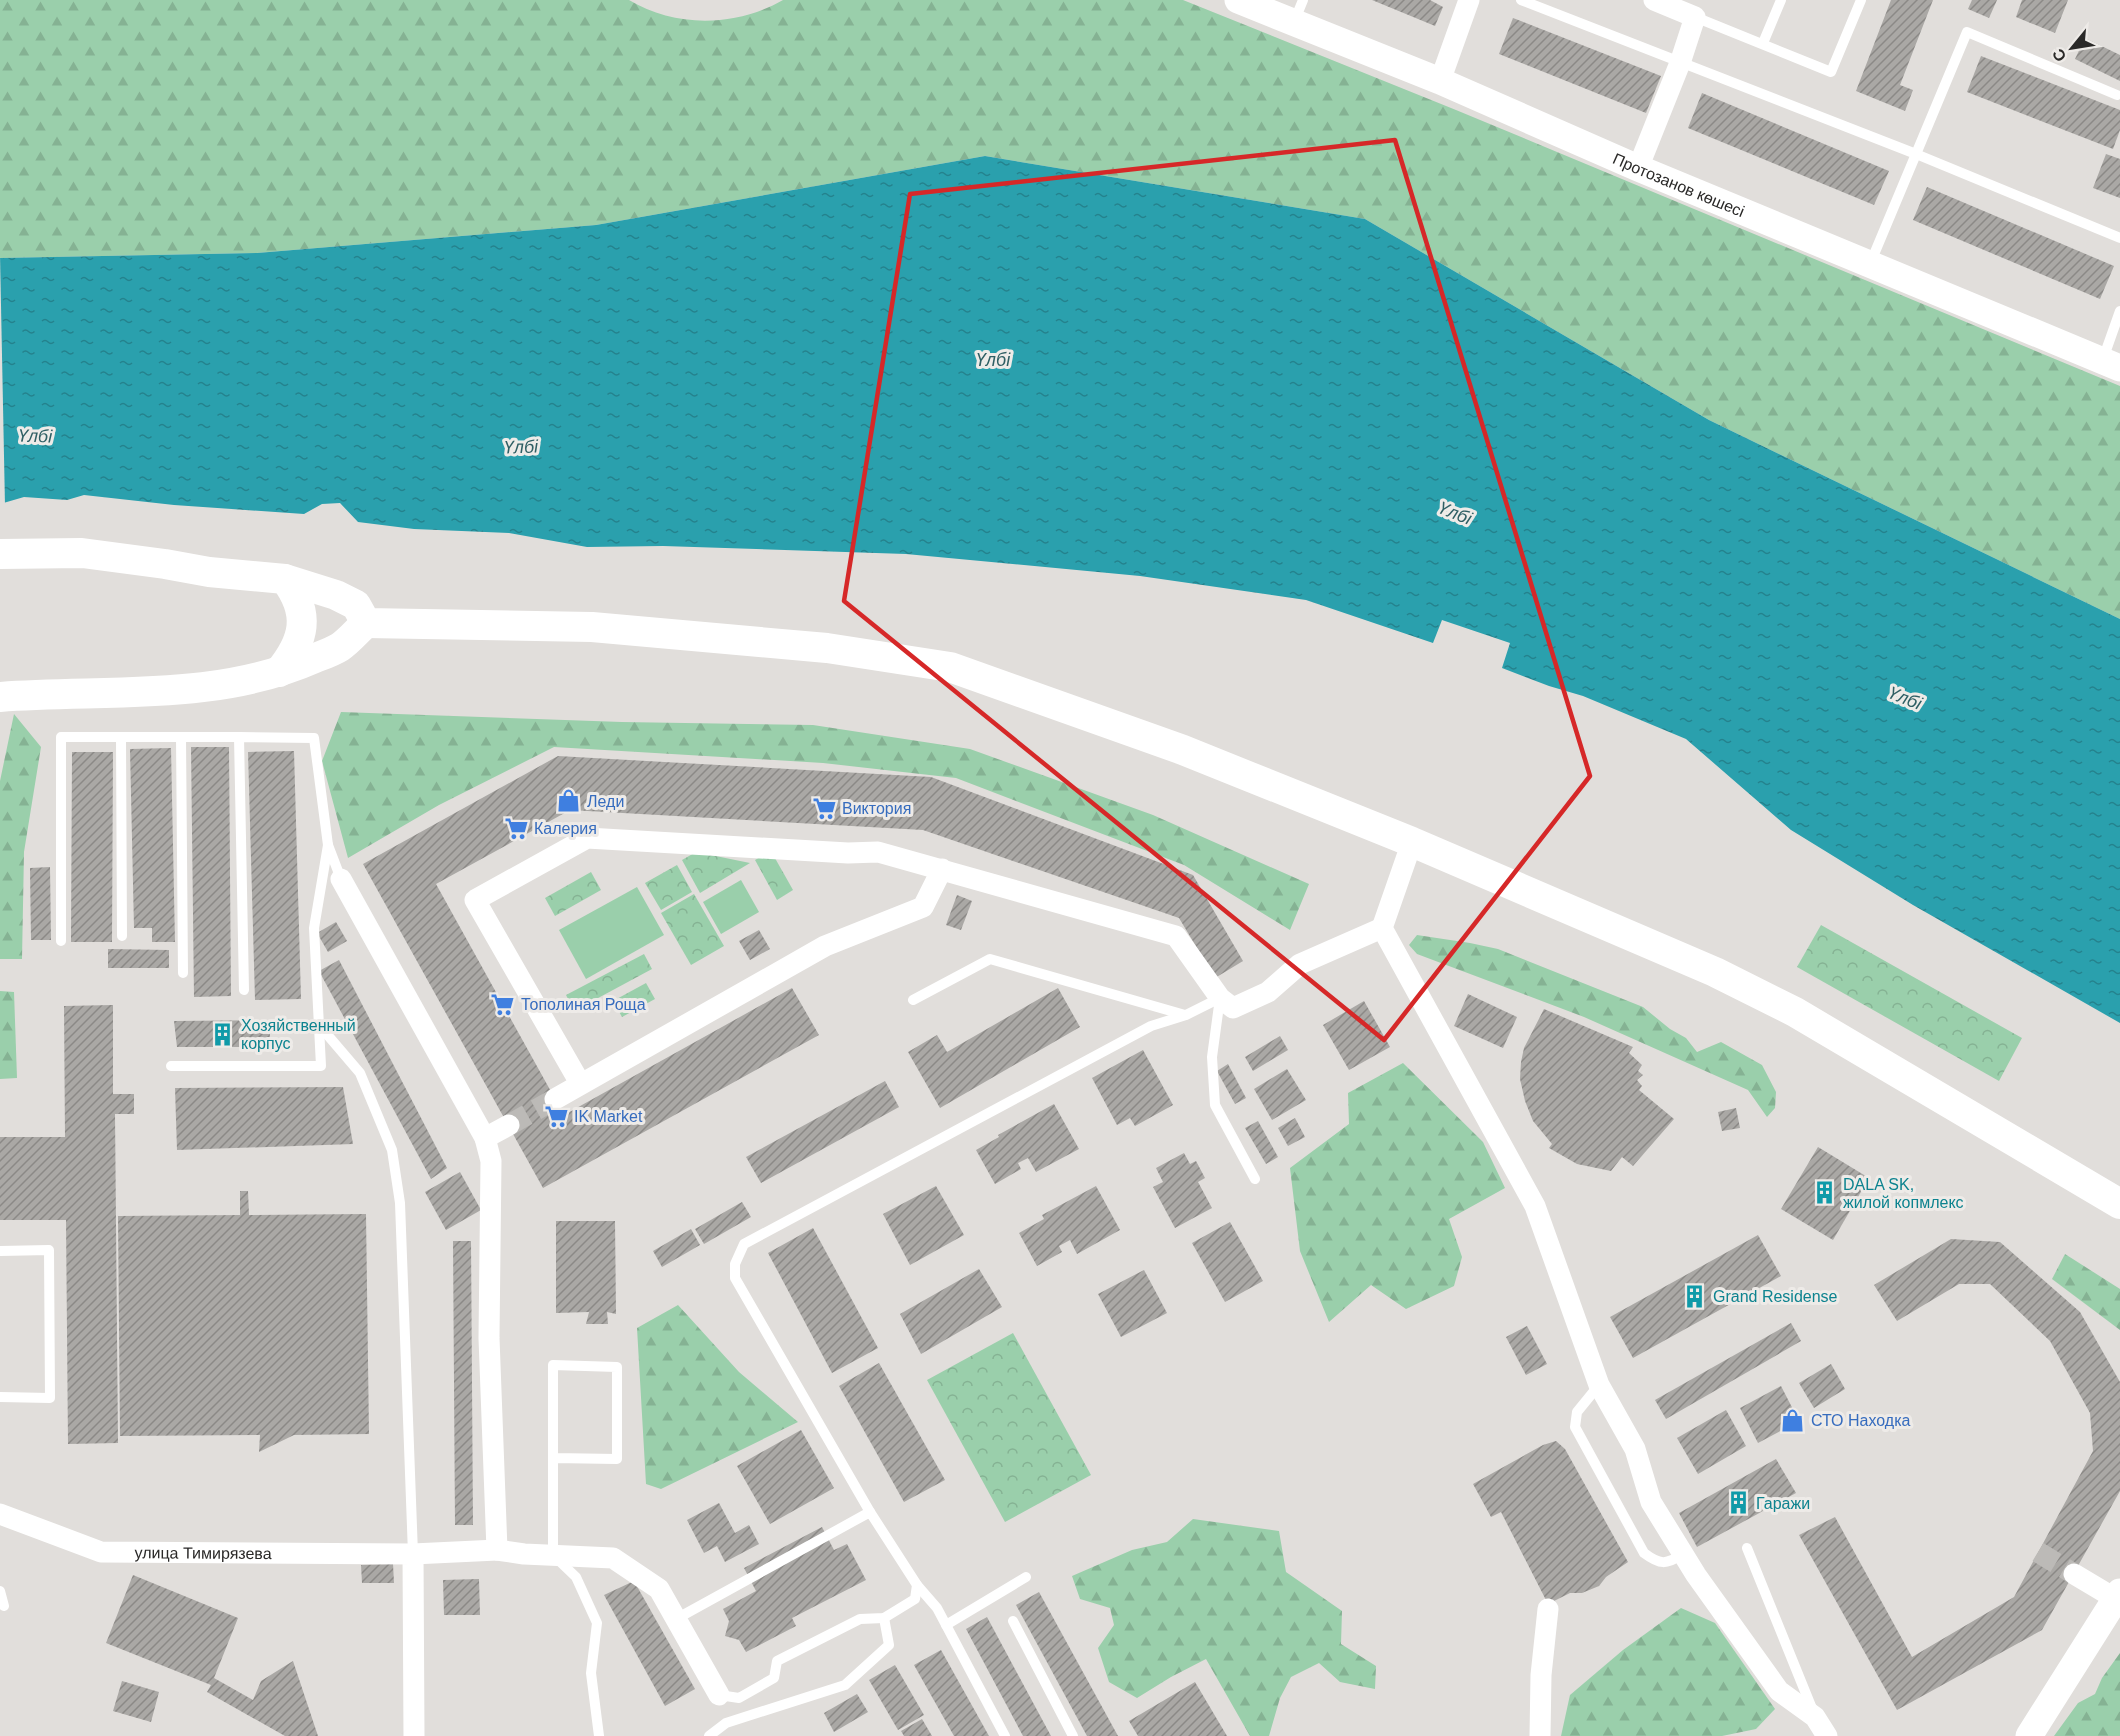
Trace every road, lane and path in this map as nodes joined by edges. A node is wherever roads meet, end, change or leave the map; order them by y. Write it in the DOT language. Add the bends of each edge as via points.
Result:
graph roads {
  1 [pos="1238,0"];
  2 [pos="1469,0"];
  3 [pos="1521,0"];
  4 [pos="1654,0"];
  5 [pos="1781,0"];
  6 [pos="1861,0"];
  7 [pos="1298,11"];
  8 [pos="1695,17"];
  9 [pos="1763,43"];
  10 [pos="1680,63"];
  11 [pos="1440,81"];
  12 [pos="2117,95"];
  13 [pos="1916,154"];
  14 [pos="1638,168"];
  15 [pos="2120,238"];
  16 [pos="1870,264"];
  17 [pos="2120,312"];
  18 [pos="2111,364"];
  19 [pos="0,554"];
  20 [pos="285,579"];
  21 [pos="366,622"];
  22 [pos="279,672"];
  23 [pos="0,697"];
  24 [pos="121,737"];
  25 [pos="181,737"];
  26 [pos="240,738"];
  27 [pos="1412,842"];
  28 [pos="328,845"];
  29 [pos="942,869"];
  30 [pos="341,879"];
  31 [pos="1382,928"];
  32 [pos="122,936"];
  33 [pos="61,941"];
  34 [pos="183,973"];
  35 [pos="244,990"];
  36 [pos="1220,998"];
  37 [pos="913,1000"];
  38 [pos="1186,1015"];
  39 [pos="319,1025"];
  40 [pos="171,1066"];
  41 [pos="580,1083"];
  42 [pos="555,1099"];
  43 [pos="509,1125"];
  44 [pos="485,1138"];
  45 [pos="1255,1179"];
  46 [pos="2120,1204"];
  47 [pos="0,1251"];
  48 [pos="1599,1385"];
  49 [pos="0,1397"];
  50 [pos="553,1458"];
  51 [pos="870,1512"];
  52 [pos="0,1514"];
  53 [pos="1747,1548"];
  54 [pos="497,1550"];
  55 [pos="413,1554"];
  56 [pos="1683,1554"];
  57 [pos="554,1555"];
  58 [pos="2074,1574"];
  59 [pos="1026,1577"];
  60 [pos="918,1585"];
  61 [pos="0,1591"];
  62 [pos="2118,1596"];
  63 [pos="4,1606"];
  64 [pos="1548,1609"];
  65 [pos="884,1618"];
  66 [pos="676,1619"];
  67 [pos="1013,1621"];
  68 [pos="946,1625"];
  69 [pos="719,1695"];
  70 [pos="1815,1717"];
  71 [pos="414,1736"];
  72 [pos="599,1736"];
  73 [pos="709,1736"];
  74 [pos="1005,1736"];
  75 [pos="1073,1736"];
  76 [pos="1540,1736"];
  77 [pos="1827,1736"];
  78 [pos="2029,1736"];
  1 -- 7 [label="street, Протозанов көшесі"];
  2 -- 11 [label="street"];
  3 -- 10 [label="lane"];
  4 -- 8 [label="street"];
  5 -- 9 [label="lane"];
  6 -- 9 [label="lane" via="1831,72"];
  7 -- 11 [label="street, Протозанов көшесі"];
  8 -- 9 [label="lane"];
  8 -- 10 [label="street"];
  10 -- 13 [label="lane"];
  10 -- 14 [label="street"];
  11 -- 14 [label="street, Протозанов көшесі"];
  12 -- 13 [label="lane" via="1966,32"];
  13 -- 15 [label="lane"];
  13 -- 16 [label="lane"];
  14 -- 16 [label="street, Протозанов көшесі"];
  16 -- 18 [label="street, Протозанов көшесі"];
  17 -- 18 [label="lane"];
  19 -- 20 [label="main road" via="82,553"];
  20 -- 21 [label="main road" via="356,605"];
  20 -- 22 [label="main road" via="301,608 302,626 299,642"];
  21 -- 22 [label="main road" via="340,647"];
  21 -- 27 [label="main road" via="592,627 827,648 950,667 1183,750"];
  22 -- 23 [label="main road" via="233,683 129,694"];
  24 -- 25 [label="lane"];
  24 -- 32 [label="lane"];
  24 -- 33 [label="lane" via="61,737"];
  25 -- 26 [label="lane"];
  25 -- 34 [label="lane"];
  26 -- 28 [label="lane" via="314,738"];
  26 -- 35 [label="lane"];
  27 -- 31 [label="street"];
  27 -- 46 [label="main road" via="1715,972 1775,1002"];
  28 -- 30 [label="lane"];
  28 -- 39 [label="lane" via="314,928"];
  29 -- 36 [label="street" via="1176,936"];
  29 -- 41 [label="street" via="922,907 825,946"];
  29 -- 41 [label="street" via="878,852 586,838 475,900"];
  30 -- 44 [label="street"];
  31 -- 36 [label="street" via="1300,964 1268,992 1233,1008"];
  31 -- 48 [label="street" via="1535,1206"];
  36 -- 38 [label="lane"];
  36 -- 45 [label="lane" via="1212,1057 1215,1105"];
  37 -- 38 [label="lane" via="990,959"];
  38 -- 51 [label="lane" via="1151,1026 744,1244 735,1264 735,1278"];
  39 -- 40 [label="lane" via="321,1066"];
  39 -- 55 [label="lane" via="360,1073 392,1150 400,1203"];
  41 -- 42 [label="street"];
  43 -- 44 [label="street"];
  44 -- 54 [label="street" via="491,1161 489,1338"];
  47 -- 49 [label="lane" via="48,1250 50,1398"];
  48 -- 56 [label="street" via="1635,1449 1651,1502"];
  48 -- 56 [label="lane" via="1576,1412 1575,1427 1644,1553 1656,1562 1671,1563"];
  50 -- 50 [label="lane" via="553,1365 617,1367 617,1459"];
  50 -- 57 [label="lane"];
  51 -- 60 [label="lane"];
  51 -- 66 [label="lane"];
  52 -- 55 [label="street, улица Тимирязева" via="101,1552"];
  53 -- 70 [label="lane"];
  54 -- 55 [label="street, улица Тимирязева"];
  54 -- 57 [label="street, улица Тимирязева"];
  55 -- 71 [label="street"];
  56 -- 70 [label="street" via="1779,1691"];
  57 -- 66 [label="street, улица Тимирязева" via="613,1558 659,1589"];
  57 -- 72 [label="lane" via="576,1577 597,1623 591,1673"];
  58 -- 62 [label="street"];
  59 -- 68 [label="lane"];
  60 -- 65 [label="lane" via="915,1599"];
  60 -- 68 [label="lane"];
  61 -- 63 [label="lane"];
  62 -- 78 [label="street"];
  64 -- 76 [label="street"];
  65 -- 69 [label="lane" via="860,1619 777,1661 774,1678 739,1698"];
  65 -- 73 [label="lane" via="889,1645 845,1685 726,1723"];
  66 -- 69 [label="street, улица Тимирязева"];
  67 -- 75 [label="lane"];
  68 -- 74 [label="lane"];
  70 -- 77 [label="street"];
}
